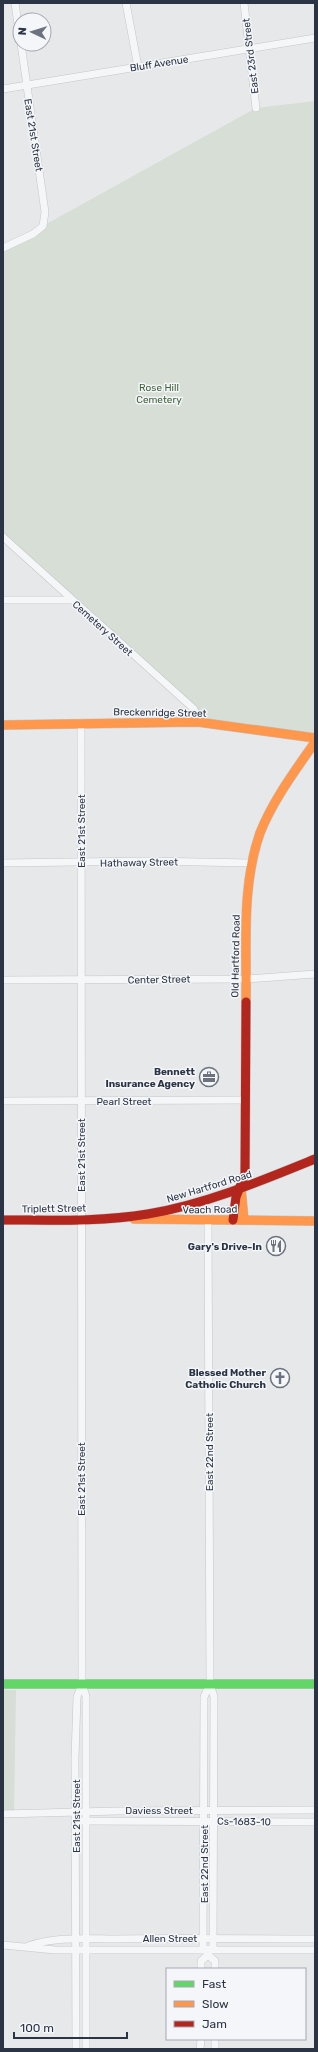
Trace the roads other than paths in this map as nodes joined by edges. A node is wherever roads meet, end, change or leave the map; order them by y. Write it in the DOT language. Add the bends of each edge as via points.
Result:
graph roads {
  1 [pos="126,3"];
  2 [pos="244,3"];
  3 [pos="315,38"];
  4 [pos="250,49"];
  5 [pos="22,52"];
  6 [pos="138,67"];
  7 [pos="26,85"];
  8 [pos="3,89"];
  9 [pos="256,108"];
  10 [pos="3,248"];
  11 [pos="3,537"];
  12 [pos="3,600"];
  13 [pos="72,600"];
  14 [pos="198,722"];
  15 [pos="81,723"];
  16 [pos="3,725"];
  17 [pos="315,738"];
  18 [pos="315,742"];
  19 [pos="3,863"];
  20 [pos="81,863"];
  21 [pos="250,863"];
  22 [pos="315,974"];
  23 [pos="246,979"];
  24 [pos="3,980"];
  25 [pos="80,980"];
  26 [pos="246,1100"];
  27 [pos="3,1101"];
  28 [pos="81,1101"];
  29 [pos="315,1159"];
  30 [pos="241,1188"];
  31 [pos="106,1218"];
  32 [pos="81,1219"];
  33 [pos="3,1220"];
  34 [pos="233,1220"];
  35 [pos="244,1220"];
  36 [pos="208,1221"];
  37 [pos="315,1221"];
  38 [pos="3,1684"];
  39 [pos="82,1684"];
  40 [pos="210,1684"];
  41 [pos="315,1684"];
  42 [pos="203,1810"];
  43 [pos="214,1810"];
  44 [pos="315,1810"];
  45 [pos="76,1812"];
  46 [pos="86,1812"];
  47 [pos="3,1814"];
  48 [pos="76,1821"];
  49 [pos="86,1821"];
  50 [pos="204,1821"];
  51 [pos="214,1821"];
  52 [pos="315,1822"];
  53 [pos="203,1938"];
  54 [pos="76,1939"];
  55 [pos="86,1939"];
  56 [pos="214,1939"];
  57 [pos="315,1939"];
  58 [pos="3,1945"];
  59 [pos="26,1947"];
  60 [pos="76,1950"];
  61 [pos="87,1950"];
  62 [pos="315,1950"];
  63 [pos="208,1951"];
  64 [pos="201,1968"];
  65 [pos="215,1968"];
  66 [pos="76,2049"];
  67 [pos="86,2049"];
  1 -- 6 [label="street"];
  2 -- 4 [label="street, East 23rd Street"];
  3 -- 4 [label="street, Bluff Avenue"];
  4 -- 6 [label="street, Bluff Avenue"];
  4 -- 9 [label="street, East 23rd Street"];
  5 -- 7 [label="street, East 21st Street"];
  6 -- 7 [label="street, Bluff Avenue"];
  7 -- 8 [label="street, Bluff Avenue"];
  7 -- 10 [label="street, East 21st Street" via="45,212 43,226"];
  11 -- 13 [label="street, Cemetery Street"];
  12 -- 13 [label="street"];
  13 -- 14 [label="street, Cemetery Street" via="194,709"];
  14 -- 15 [label="main road, Breckenridge Street"];
  14 -- 17 [label="main road, Breckenridge Street"];
  15 -- 16 [label="main road, Breckenridge Street"];
  15 -- 20 [label="street, East 21st Street"];
  18 -- 21 [label="main road, Old Hartford Road" via="277,797 257,837"];
  19 -- 20 [label="street, Hathaway Street"];
  20 -- 21 [label="street, Hathaway Street" via="148,860"];
  20 -- 25 [label="street, East 21st Street"];
  21 -- 23 [label="main road, Old Hartford Road"];
  22 -- 23 [label="street, Center Street"];
  23 -- 25 [label="street, Center Street"];
  23 -- 26 [label="main road, Old Hartford Road"];
  24 -- 25 [label="street, Center Street"];
  25 -- 28 [label="street, East 21st Street"];
  26 -- 28 [label="street, Pearl Street"];
  26 -- 30 [label="main road, Old Hartford Road" via="245,1174"];
  27 -- 28 [label="street, Pearl Street"];
  28 -- 32 [label="street, East 21st Street"];
  29 -- 30 [label="main road, New Hartford Road"];
  30 -- 31 [label="main road, New Hartford Road" via="165,1211"];
  30 -- 34 [label="main road" via="236,1197"];
  30 -- 35 [label="main road"];
  31 -- 32 [label="main road, Triplett Street"];
  31 -- 36 [label="main road, Veach Road"];
  32 -- 33 [label="main road, Triplett Street"];
  32 -- 39 [label="street, East 21st Street"];
  34 -- 35 [label="main road, Veach Road"];
  34 -- 36 [label="main road, Veach Road"];
  35 -- 37 [label="main road, Veach Road"];
  36 -- 40 [label="street, East 22nd Street"];
  38 -- 39 [label="main road"];
  39 -- 40 [label="main road"];
  39 -- 45 [label="street, East 21st Street" via="77,1697"];
  39 -- 46 [label="street, East 21st Street" via="86,1696"];
  40 -- 41 [label="main road"];
  40 -- 42 [label="street, East 22nd Street" via="204,1697"];
  40 -- 43 [label="street, East 22nd Street" via="214,1696"];
  42 -- 43 [label="street, Daviess Street"];
  42 -- 46 [label="street, Daviess Street"];
  42 -- 50 [label="street, East 22nd Street"];
  43 -- 44 [label="street, Daviess Street"];
  43 -- 51 [label="street, East 22nd Street"];
  45 -- 46 [label="street, Daviess Street"];
  45 -- 47 [label="street, Daviess Street"];
  45 -- 48 [label="street, East 21st Street"];
  46 -- 49 [label="street, East 21st Street"];
  48 -- 49 [label="street, Cs-1683-10"];
  48 -- 54 [label="street, East 21st Street"];
  49 -- 50 [label="street, Cs-1683-10"];
  49 -- 55 [label="street, East 21st Street"];
  50 -- 51 [label="street, Cs-1683-10"];
  50 -- 53 [label="street, East 22nd Street"];
  51 -- 52 [label="street, Cs-1683-10"];
  51 -- 56 [label="street, East 22nd Street"];
  53 -- 55 [label="street, Allen Street"];
  53 -- 56 [label="street, Allen Street"];
  53 -- 63 [label="street, East 22nd Street"];
  54 -- 55 [label="street, Allen Street"];
  54 -- 59 [label="street, Allen Street" via="42,1941"];
  54 -- 60 [label="street, East 21st Street"];
  55 -- 61 [label="street, East 21st Street"];
  56 -- 57 [label="street, Allen Street"];
  56 -- 63 [label="street, East 22nd Street"];
  58 -- 59 [label="street, Allen Street"];
  59 -- 60 [label="street, Allen Street"];
  60 -- 61 [label="street, Allen Street"];
  60 -- 66 [label="street, East 21st Street"];
  61 -- 63 [label="street, Allen Street"];
  61 -- 67 [label="street, East 21st Street"];
  62 -- 63 [label="street, Allen Street"];
  63 -- 64 [label="street" via="201,1961"];
  63 -- 65 [label="street" via="215,1961"];
}
